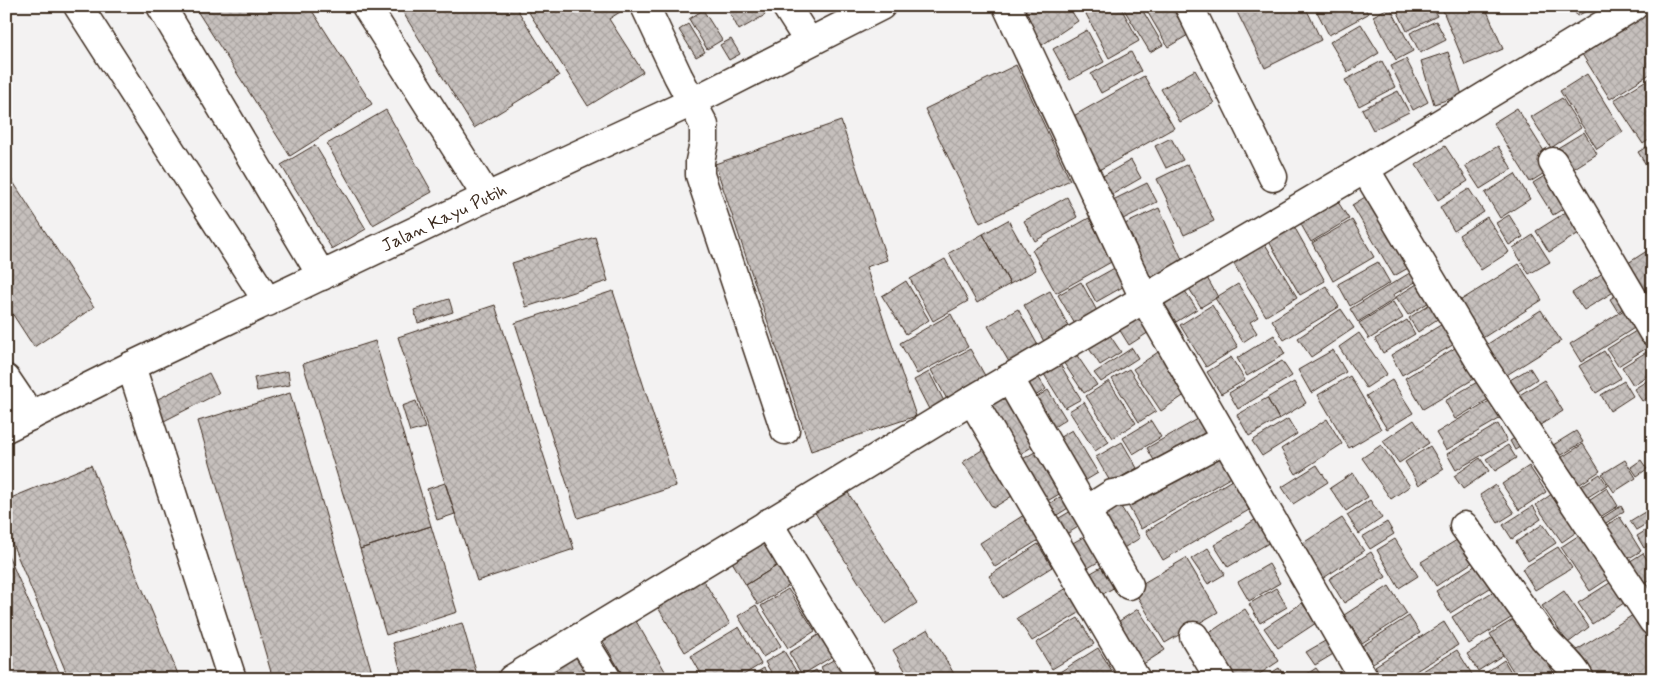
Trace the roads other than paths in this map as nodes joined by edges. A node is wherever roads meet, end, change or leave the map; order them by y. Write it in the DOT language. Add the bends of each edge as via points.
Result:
graph roads {
  1 [pos="78,6"];
  2 [pos="161,6"];
  3 [pos="366,6"];
  4 [pos="645,6"];
  5 [pos="786,6"];
  6 [pos="881,6"];
  7 [pos="1007,6"];
  8 [pos="1189,6"];
  9 [pos="1631,7"];
  10 [pos="809,42"];
  11 [pos="692,102"];
  12 [pos="1553,162"];
  13 [pos="1365,169"];
  14 [pos="1273,177"];
  15 [pos="487,197"];
  16 [pos="322,276"];
  17 [pos="1144,298"];
  18 [pos="268,302"];
  19 [pos="1653,332"];
  20 [pos="131,366"];
  21 [pos="1009,378"];
  22 [pos="6,379"];
  23 [pos="972,400"];
  24 [pos="31,416"];
  25 [pos="6,428"];
  26 [pos="785,430"];
  27 [pos="1225,439"];
  28 [pos="1091,518"];
  29 [pos="768,523"];
  30 [pos="1464,526"];
  31 [pos="1058,547"];
  32 [pos="1129,585"];
  33 [pos="1653,621"];
  34 [pos="1194,636"];
  35 [pos="582,637"];
  36 [pos="232,679"];
  37 [pos="512,679"];
  38 [pos="607,679"];
  39 [pos="863,679"];
  40 [pos="1136,679"];
  41 [pos="1220,679"];
  42 [pos="1364,679"];
  43 [pos="1580,679"];
  1 -- 18 [label="street"];
  2 -- 16 [label="street"];
  3 -- 15 [label="street"];
  4 -- 11 [label="street"];
  5 -- 10 [label="street"];
  6 -- 10 [label="street, Jalan Kayu Putih"];
  7 -- 17 [label="street"];
  8 -- 14 [label="street"];
  9 -- 13 [label="street"];
  10 -- 11 [label="street, Jalan Kayu Putih"];
  11 -- 15 [label="street, Jalan Kayu Putih"];
  11 -- 26 [label="street" via="704,126 700,175"];
  12 -- 19 [label="street"];
  13 -- 17 [label="street"];
  13 -- 33 [label="street" via="1481,364"];
  15 -- 16 [label="street, Jalan Kayu Putih"];
  16 -- 18 [label="street, Jalan Kayu Putih"];
  17 -- 21 [label="street"];
  17 -- 27 [label="street"];
  18 -- 20 [label="street, Jalan Kayu Putih"];
  20 -- 24 [label="street, Jalan Kayu Putih"];
  20 -- 36 [label="street"];
  21 -- 23 [label="street"];
  21 -- 28 [label="street"];
  22 -- 24 [label="street"];
  23 -- 29 [label="street"];
  23 -- 31 [label="street"];
  24 -- 25 [label="street, Jalan Kayu Putih"];
  27 -- 28 [label="street" via="1125,492 1112,494"];
  27 -- 42 [label="street"];
  28 -- 31 [label="street"];
  28 -- 32 [label="street"];
  29 -- 35 [label="street"];
  29 -- 39 [label="street"];
  30 -- 43 [label="street" via="1542,637"];
  31 -- 40 [label="street"];
  34 -- 41 [label="street"];
  35 -- 37 [label="street"];
  35 -- 38 [label="street"];
}
